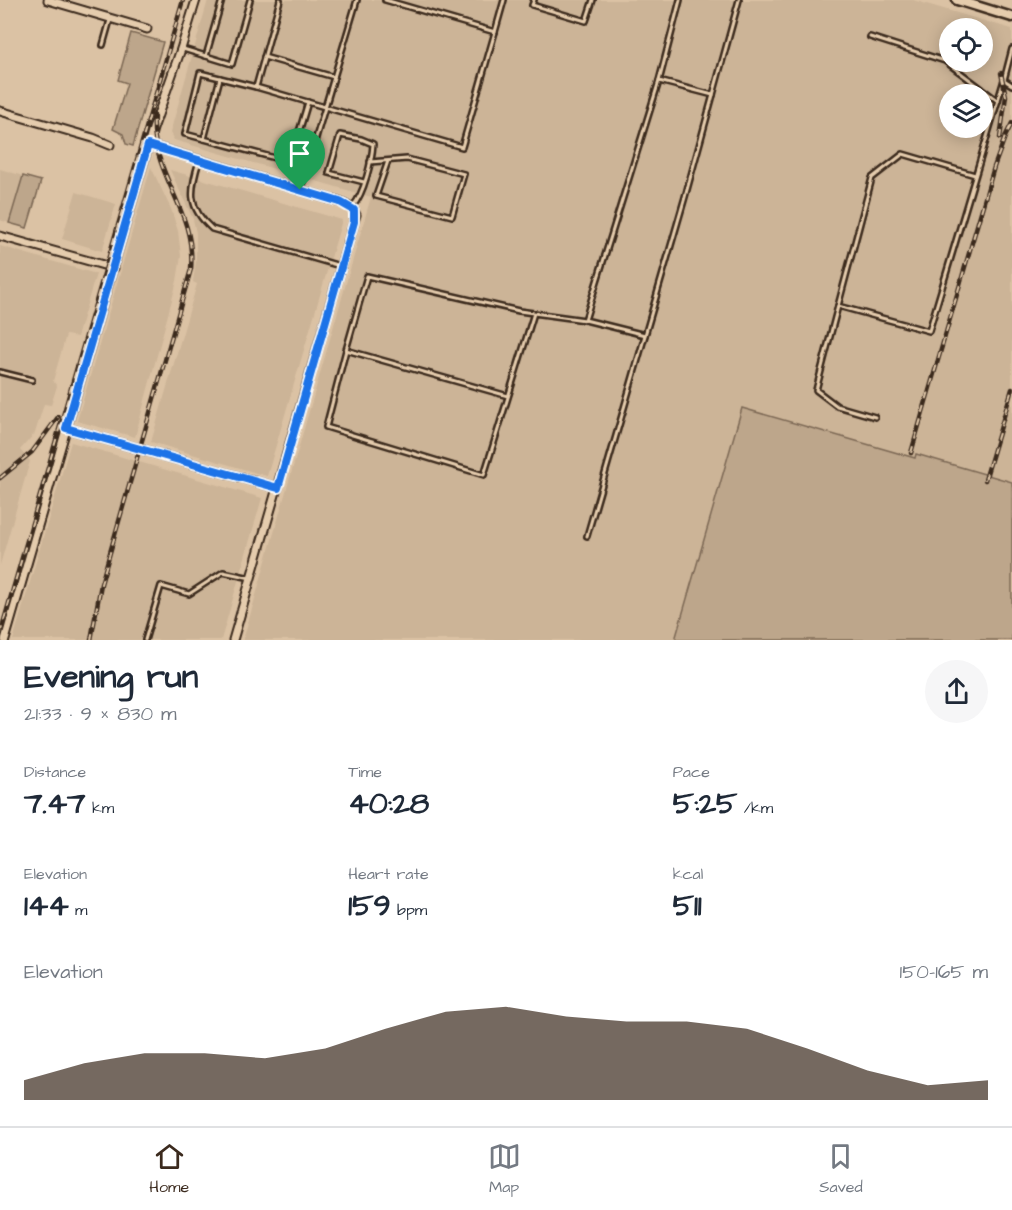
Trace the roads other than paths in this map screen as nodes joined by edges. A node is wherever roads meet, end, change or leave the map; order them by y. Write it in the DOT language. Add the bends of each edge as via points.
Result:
graph roads {
  1 [pos="48,0"];
  2 [pos="196,0"];
  3 [pos="222,0"];
  4 [pos="250,0"];
  5 [pos="280,0"];
  6 [pos="357,0"];
  7 [pos="386,0"];
  8 [pos="504,0"];
  9 [pos="534,0"];
  10 [pos="593,0"];
  11 [pos="680,0"];
  12 [pos="739,0"];
  13 [pos="957,0"];
  14 [pos="1012,17"];
  15 [pos="110,18"];
  16 [pos="147,29"];
  17 [pos="495,32"];
  18 [pos="870,37"];
  19 [pos="103,45"];
  20 [pos="181,49"];
  21 [pos="1012,49"];
  22 [pos="206,56"];
  23 [pos="264,57"];
  24 [pos="334,77"];
  25 [pos="220,78"];
  26 [pos="658,81"];
  27 [pos="1004,81"];
  28 [pos="1012,85"];
  29 [pos="256,87"];
  30 [pos="713,95"];
  31 [pos="998,101"];
  32 [pos="308,102"];
  33 [pos="325,107"];
  34 [pos="0,111"];
  35 [pos="204,139"];
  36 [pos="148,145"];
  37 [pos="110,146"];
  38 [pos="199,160"];
  39 [pos="388,161"];
  40 [pos="370,162"];
  41 [pos="975,175"];
  42 [pos="364,182"];
  43 [pos="300,190"];
  44 [pos="352,207"];
  45 [pos="0,236"];
  46 [pos="341,266"];
  47 [pos="114,268"];
  48 [pos="838,306"];
  49 [pos="534,313"];
  50 [pos="585,320"];
  51 [pos="645,335"];
  52 [pos="346,350"];
  53 [pos="0,372"];
  54 [pos="32,380"];
  55 [pos="508,396"];
  56 [pos="875,417"];
  57 [pos="66,428"];
  58 [pos="278,488"];
  59 [pos="587,536"];
  60 [pos="251,578"];
  61 [pos="5,640"];
  62 [pos="145,640"];
  63 [pos="233,640"];
  1 -- 15 [label="street"];
  2 -- 20 [label="street"];
  3 -- 22 [label="lane"];
  4 -- 22 [label="lane" via="232,64"];
  5 -- 23 [label="lane"];
  6 -- 24 [label="lane"];
  7 -- 17 [label="lane"];
  8 -- 17 [label="lane"];
  9 -- 10 [label="lane" via="532,5 586,21"];
  11 -- 26 [label="lane"];
  12 -- 30 [label="lane"];
  13 -- 14 [label="street"];
  15 -- 16 [label="street"];
  15 -- 19 [label="lane"];
  17 -- 33 [label="lane" via="462,147"];
  18 -- 31 [label="lane" via="945,61"];
  20 -- 22 [label="lane"];
  20 -- 36 [label="street"];
  21 -- 27 [label="lane"];
  23 -- 24 [label="lane"];
  23 -- 29 [label="lane"];
  24 -- 33 [label="lane"];
  25 -- 29 [label="lane"];
  25 -- 35 [label="lane"];
  25 -- 35 [label="lane" via="200,73 185,134"];
  26 -- 30 [label="lane"];
  26 -- 50 [label="lane"];
  27 -- 28 [label="lane"];
  27 -- 31 [label="lane"];
  29 -- 32 [label="lane"];
  30 -- 51 [label="lane"];
  31 -- 41 [label="lane"];
  32 -- 33 [label="lane"];
  32 -- 35 [label="lane" via="290,162"];
  33 -- 43 [label="lane"];
  34 -- 37 [label="street"];
  36 -- 38 [label="street"];
  36 -- 47 [label="street"];
  38 -- 43 [label="street"];
  38 -- 46 [label="lane" via="192,182 192,202 202,221 212,229"];
  39 -- 39 [label="lane" via="407,159 464,174 453,216 376,196"];
  39 -- 40 [label="lane"];
  40 -- 42 [label="lane"];
  40 -- 42 [label="lane" via="373,144 340,135 329,173"];
  41 -- 48 [label="lane" via="903,154 872,178"];
  41 -- 48 [label="lane" via="929,331"];
  42 -- 44 [label="lane" via="359,200"];
  43 -- 44 [label="street"];
  44 -- 46 [label="street" via="356,215"];
  45 -- 47 [label="street"];
  46 -- 58 [label="street"];
  47 -- 57 [label="street"];
  48 -- 56 [label="lane" via="816,390 837,406"];
  49 -- 50 [label="lane"];
  49 -- 52 [label="lane" via="367,276"];
  49 -- 55 [label="lane"];
  50 -- 51 [label="lane"];
  51 -- 59 [label="lane"];
  52 -- 55 [label="lane"];
  52 -- 55 [label="lane" via="326,428 484,475"];
  53 -- 54 [label="lane"];
  57 -- 58 [label="street"];
  57 -- 61 [label="street"];
  58 -- 60 [label="street"];
  60 -- 62 [label="lane" via="223,572 189,594 161,586"];
  60 -- 63 [label="street"];
}
